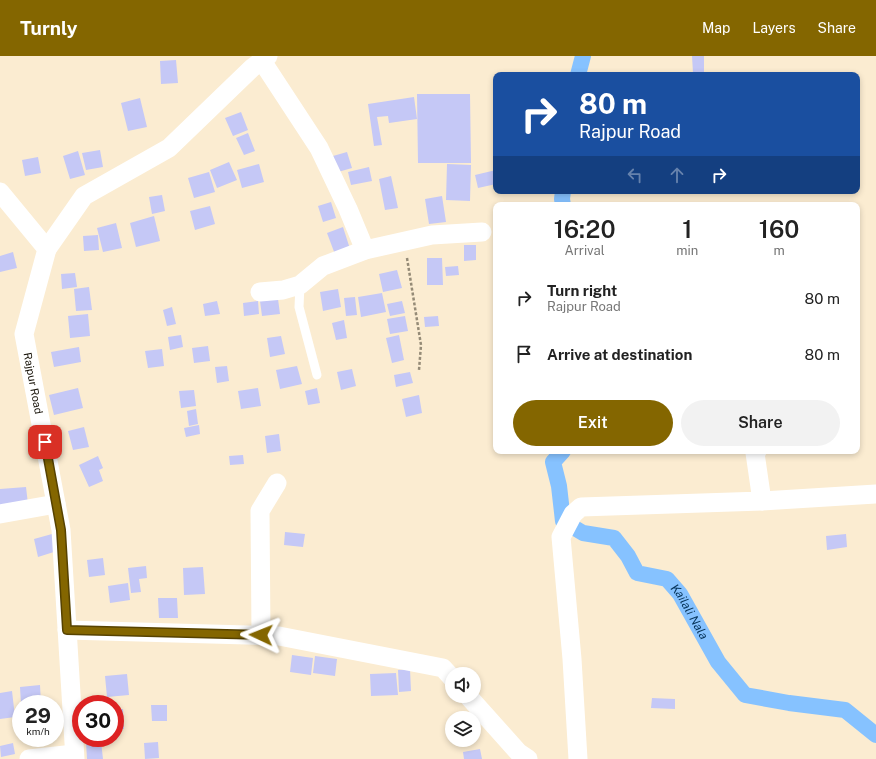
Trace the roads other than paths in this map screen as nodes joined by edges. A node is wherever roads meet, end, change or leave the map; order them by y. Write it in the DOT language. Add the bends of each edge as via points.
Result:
graph roads {
  1 [pos="265,58"];
  2 [pos="0,192"];
  3 [pos="482,232"];
  4 [pos="46,249"];
  5 [pos="365,250"];
  6 [pos="300,285"];
  7 [pos="260,292"];
  8 [pos="317,375"];
  9 [pos="755,454"];
  10 [pos="277,483"];
  11 [pos="876,494"];
  12 [pos="762,501"];
  13 [pos="56,504"];
  14 [pos="0,514"];
  15 [pos="67,630"];
  16 [pos="261,635"];
  17 [pos="445,670"];
  18 [pos="474,703"];
  19 [pos="74,756"];
  20 [pos="29,759"];
  21 [pos="528,759"];
  22 [pos="578,759"];
  1 -- 4 [label="street" via="169,148 84,196"];
  1 -- 5 [label="street" via="319,148"];
  2 -- 4 [label="street"];
  3 -- 5 [label="street" via="432,235"];
  4 -- 13 [label="street, Rajpur Road" via="24,334"];
  5 -- 6 [label="street" via="323,266"];
  6 -- 7 [label="street"];
  6 -- 8 [label="lane" via="299,307"];
  9 -- 12 [label="street"];
  10 -- 16 [label="street" via="260,511"];
  11 -- 12 [label="street"];
  12 -- 22 [label="street" via="581,507 573,514 561,537"];
  13 -- 14 [label="street"];
  13 -- 15 [label="street, Rajpur Road" via="61,530"];
  15 -- 16 [label="street"];
  15 -- 19 [label="street, Rajpur Road"];
  16 -- 17 [label="street" via="279,636"];
  18 -- 21 [label="street"];
  19 -- 20 [label="street"];
}
